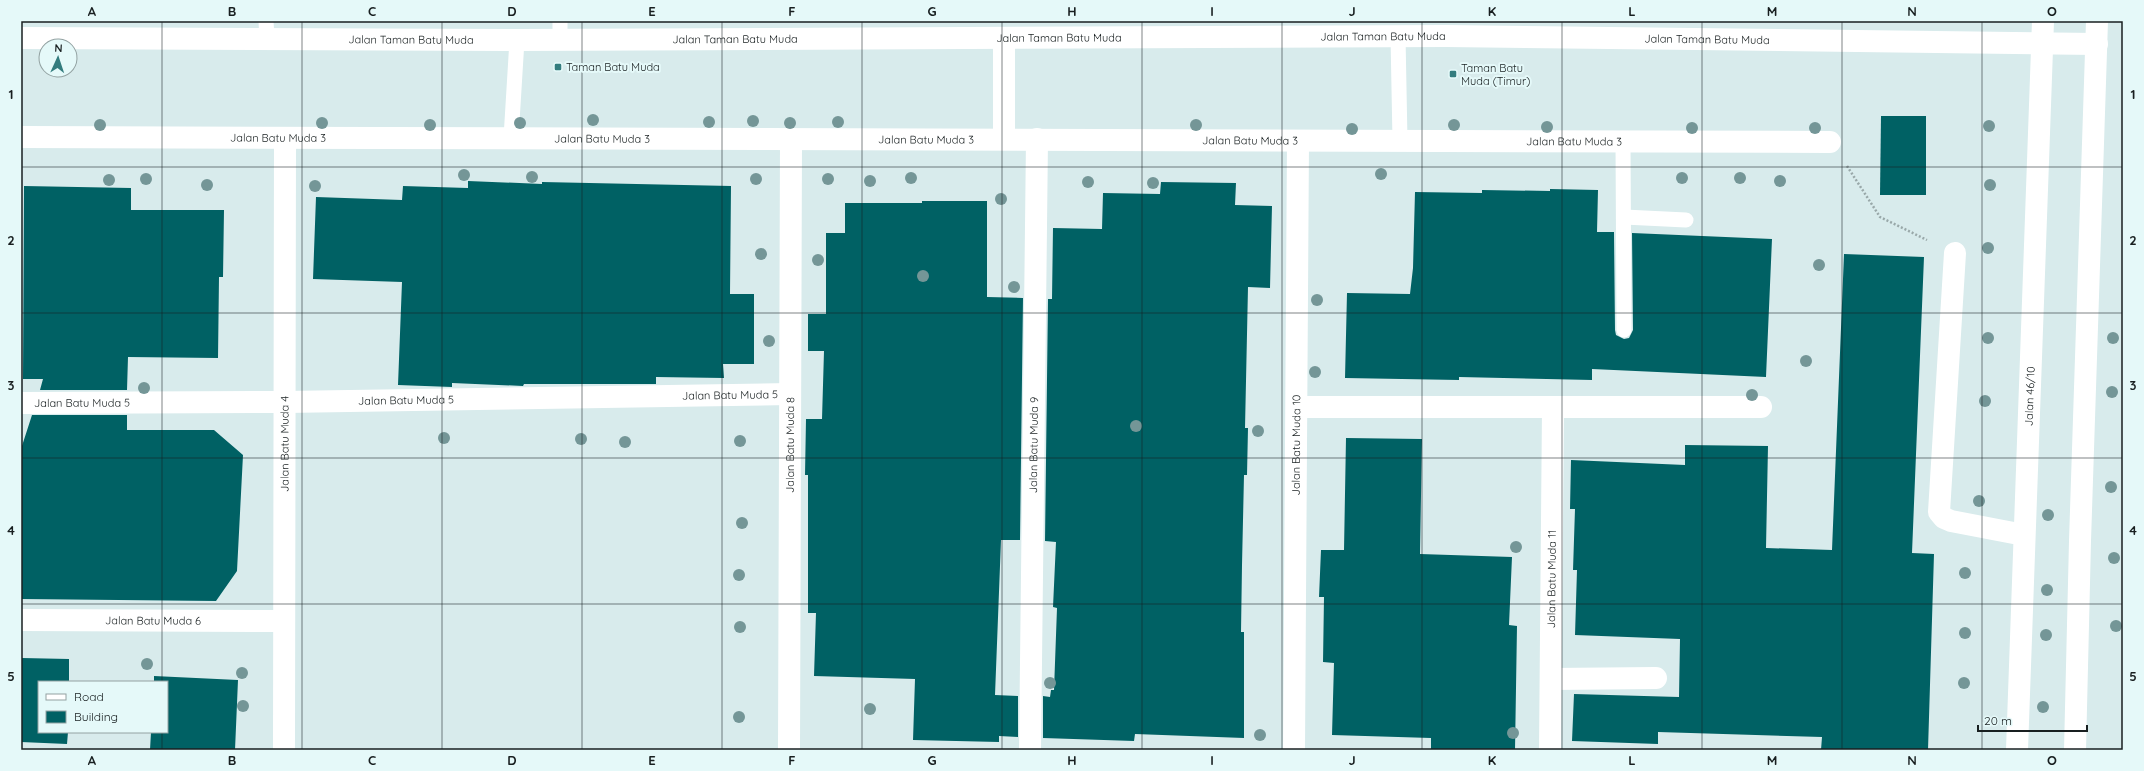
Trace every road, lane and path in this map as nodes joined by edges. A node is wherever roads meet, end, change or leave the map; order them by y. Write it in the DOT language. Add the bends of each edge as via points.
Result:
graph roads {
  1 [pos="2043,21"];
  2 [pos="2097,21"];
  3 [pos="267,30"];
  4 [pos="560,31"];
  5 [pos="1398,36"];
  6 [pos="21,38"];
  7 [pos="1004,39"];
  8 [pos="518,40"];
  9 [pos="2043,43"];
  10 [pos="2096,44"];
  11 [pos="21,137"];
  12 [pos="285,138"];
  13 [pos="510,138"];
  14 [pos="1004,139"];
  15 [pos="1037,139"];
  16 [pos="791,140"];
  17 [pos="1298,141"];
  18 [pos="1400,141"];
  19 [pos="1624,142"];
  20 [pos="1830,142"];
  21 [pos="1624,217"];
  22 [pos="1686,220"];
  23 [pos="1955,253"];
  24 [pos="1624,330"];
  25 [pos="790,394"];
  26 [pos="21,402"];
  27 [pos="285,402"];
  28 [pos="1297,407"];
  29 [pos="1553,407"];
  30 [pos="1761,407"];
  31 [pos="2024,535"];
  32 [pos="21,620"];
  33 [pos="284,621"];
  34 [pos="1656,678"];
  35 [pos="1550,679"];
  36 [pos="284,750"];
  37 [pos="789,750"];
  38 [pos="1030,750"];
  39 [pos="1294,750"];
  40 [pos="1550,750"];
  41 [pos="2017,750"];
  42 [pos="2075,750"];
  1 -- 9 [label="street, Jalan 46/10"];
  2 -- 10 [label="street"];
  3 -- 6 [label="street, Jalan Taman Batu Muda"];
  3 -- 8 [label="street, Jalan Taman Batu Muda"];
  4 -- 7 [label="street, Jalan Taman Batu Muda"];
  4 -- 8 [label="street, Jalan Taman Batu Muda"];
  5 -- 7 [label="street, Jalan Taman Batu Muda"];
  5 -- 9 [label="street, Jalan Taman Batu Muda"];
  5 -- 18 [label="lane"];
  7 -- 14 [label="street"];
  8 -- 13 [label="lane"];
  9 -- 10 [label="street, Jalan Taman Batu Muda"];
  9 -- 31 [label="street, Jalan 46/10"];
  10 -- 42 [label="street"];
  11 -- 12 [label="street, Jalan Batu Muda 3"];
  12 -- 13 [label="street, Jalan Batu Muda 3"];
  12 -- 27 [label="street, Jalan Batu Muda 4"];
  13 -- 16 [label="street, Jalan Batu Muda 3"];
  14 -- 15 [label="street, Jalan Batu Muda 3"];
  14 -- 16 [label="street, Jalan Batu Muda 3"];
  15 -- 17 [label="street, Jalan Batu Muda 3"];
  15 -- 38 [label="street, Jalan Batu Muda 9"];
  16 -- 25 [label="street, Jalan Batu Muda 8"];
  17 -- 18 [label="street, Jalan Batu Muda 3"];
  17 -- 28 [label="street, Jalan Batu Muda 10"];
  18 -- 19 [label="street, Jalan Batu Muda 3"];
  19 -- 20 [label="street, Jalan Batu Muda 3"];
  19 -- 21 [label="lane"];
  20 -- 23 [label="path" via="1880,217"];
  21 -- 22 [label="lane"];
  21 -- 24 [label="lane"];
  23 -- 31 [label="street" via="1939,512 1951,521"];
  25 -- 27 [label="street, Jalan Batu Muda 5"];
  25 -- 37 [label="street, Jalan Batu Muda 8"];
  26 -- 27 [label="street, Jalan Batu Muda 5"];
  27 -- 33 [label="street, Jalan Batu Muda 4"];
  28 -- 29 [label="street"];
  28 -- 39 [label="street, Jalan Batu Muda 10"];
  29 -- 30 [label="street"];
  29 -- 35 [label="street, Jalan Batu Muda 11"];
  31 -- 41 [label="street, Jalan 46/10"];
  32 -- 33 [label="street, Jalan Batu Muda 6"];
  33 -- 36 [label="street, Jalan Batu Muda 4"];
  34 -- 35 [label="street"];
  35 -- 40 [label="street, Jalan Batu Muda 11"];
}
